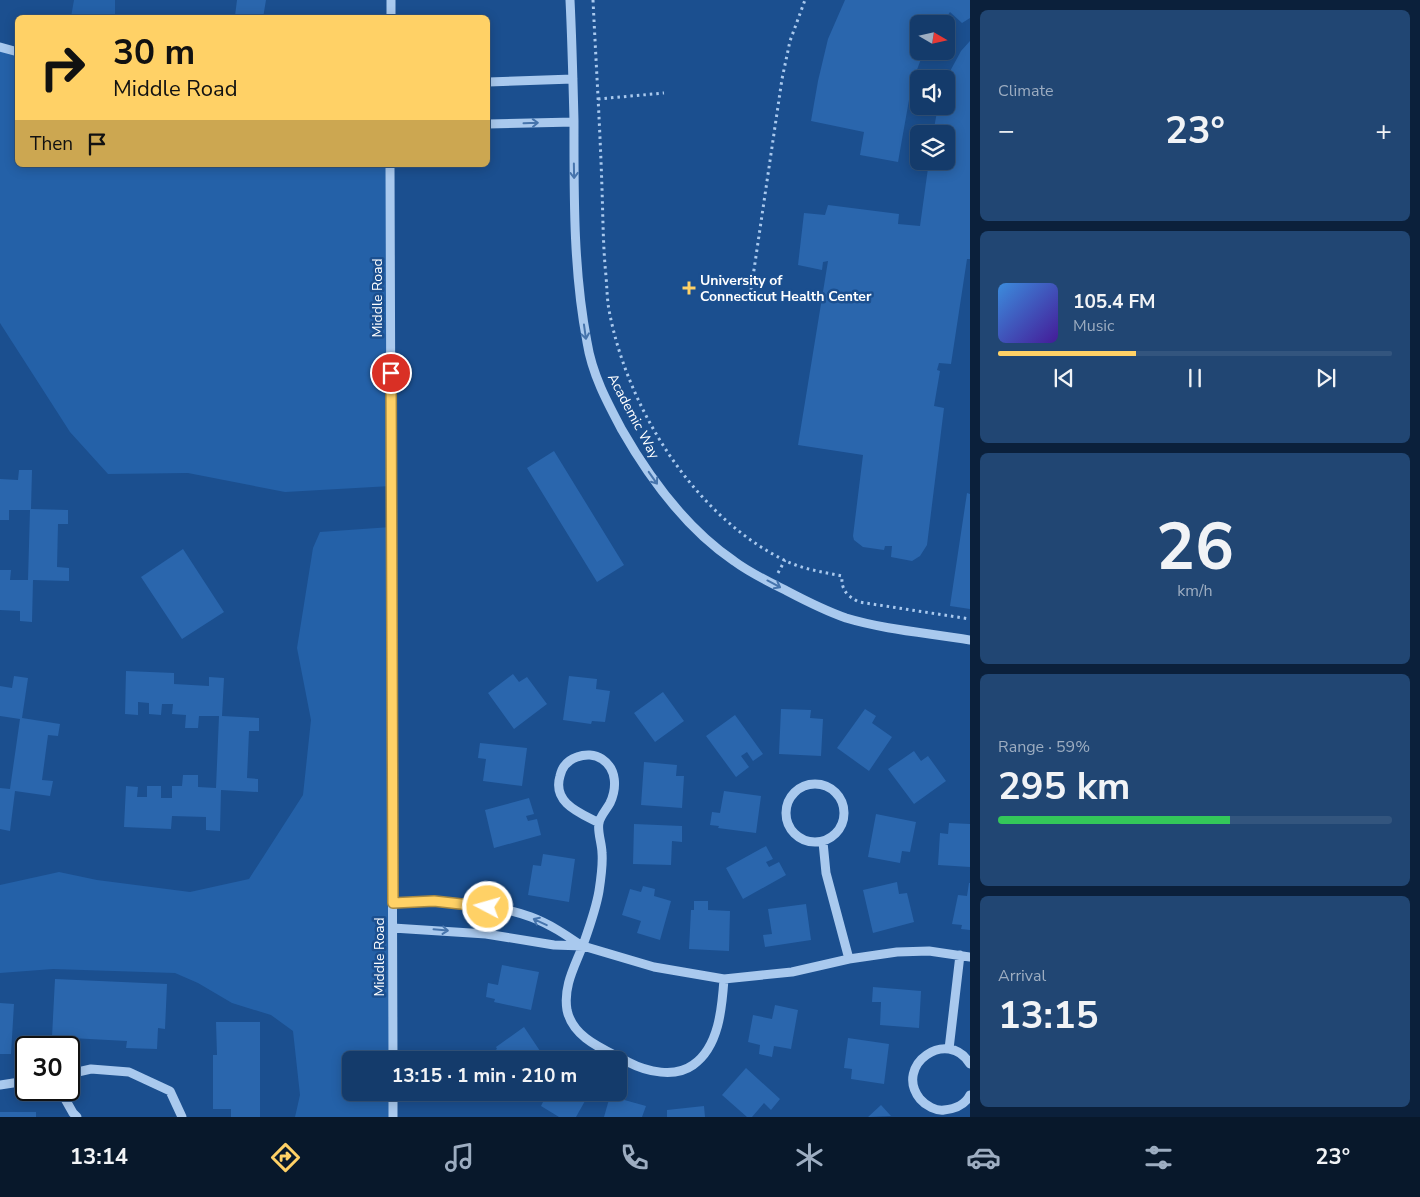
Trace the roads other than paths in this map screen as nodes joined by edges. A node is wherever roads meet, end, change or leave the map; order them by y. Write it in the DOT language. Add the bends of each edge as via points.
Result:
graph roads {
  1 [pos="391,0"];
  2 [pos="570,0"];
  3 [pos="391,15"];
  4 [pos="0,47"];
  5 [pos="15,51"];
  6 [pos="573,80"];
  7 [pos="490,82"];
  8 [pos="574,122"];
  9 [pos="490,124"];
  10 [pos="390,167"];
  11 [pos="970,640"];
  12 [pos="599,823"];
  13 [pos="823,842"];
  14 [pos="393,903"];
  15 [pos="393,928"];
  16 [pos="583,946"];
  17 [pos="960,955"];
  18 [pos="970,957"];
  19 [pos="849,959"];
  20 [pos="724,979"];
  21 [pos="949,1049"];
  22 [pos="393,1051"];
  23 [pos="970,1064"];
  24 [pos="80,1072"];
  25 [pos="15,1083"];
  26 [pos="0,1085"];
  27 [pos="970,1095"];
  28 [pos="66,1101"];
  29 [pos="393,1101"];
  30 [pos="77,1117"];
  31 [pos="182,1117"];
  32 [pos="393,1117"];
  1 -- 3 [label="street"];
  2 -- 6 [label="street, Academic Way"];
  4 -- 5 [label="street"];
  6 -- 7 [label="street"];
  6 -- 8 [label="street, Academic Way"];
  9 -- 8 [label="street, one-way"];
  8 -- 11 [label="street, Academic Way, one-way" via="576,255 590,358 619,424 668,498 698,531 726,555 803,599 864,622"];
  10 -- 14 [label="street, Middle Road"];
  12 -- 12 [label="street" via="613,796 613,772 602,759 584,755 570,761 561,771 561,796 569,807"];
  12 -- 16 [label="street" via="602,870 599,893"];
  13 -- 13 [label="street" via="839,830 845,813 843,804 836,792 827,786 817,784 799,788 788,803 788,822 798,837 814,843"];
  13 -- 19 [label="street" via="826,873"];
  14 -- 15 [label="street, Middle Road"];
  16 -- 14 [label="street, one-way" via="531,917 488,907 434,901"];
  15 -- 16 [label="street, one-way" via="486,934 554,945"];
  15 -- 22 [label="street, Middle Road"];
  16 -- 20 [label="street" via="654,967"];
  16 -- 20 [label="street" via="568,986 567,1010 571,1022 577,1031 597,1046 647,1070 680,1072 697,1063 705,1054 717,1030"];
  17 -- 18 [label="street"];
  17 -- 19 [label="street" via="929,950"];
  17 -- 21 [label="street"];
  19 -- 20 [label="street" via="792,972"];
  21 -- 23 [label="street" via="959,1052"];
  21 -- 27 [label="street" via="930,1052 916,1066 913,1075 916,1094 931,1108 940,1110 961,1106"];
  24 -- 31 [label="street" via="91,1069 129,1072 170,1090"];
  25 -- 26 [label="street"];
  28 -- 30 [label="street"];
  29 -- 32 [label="street"];
}
